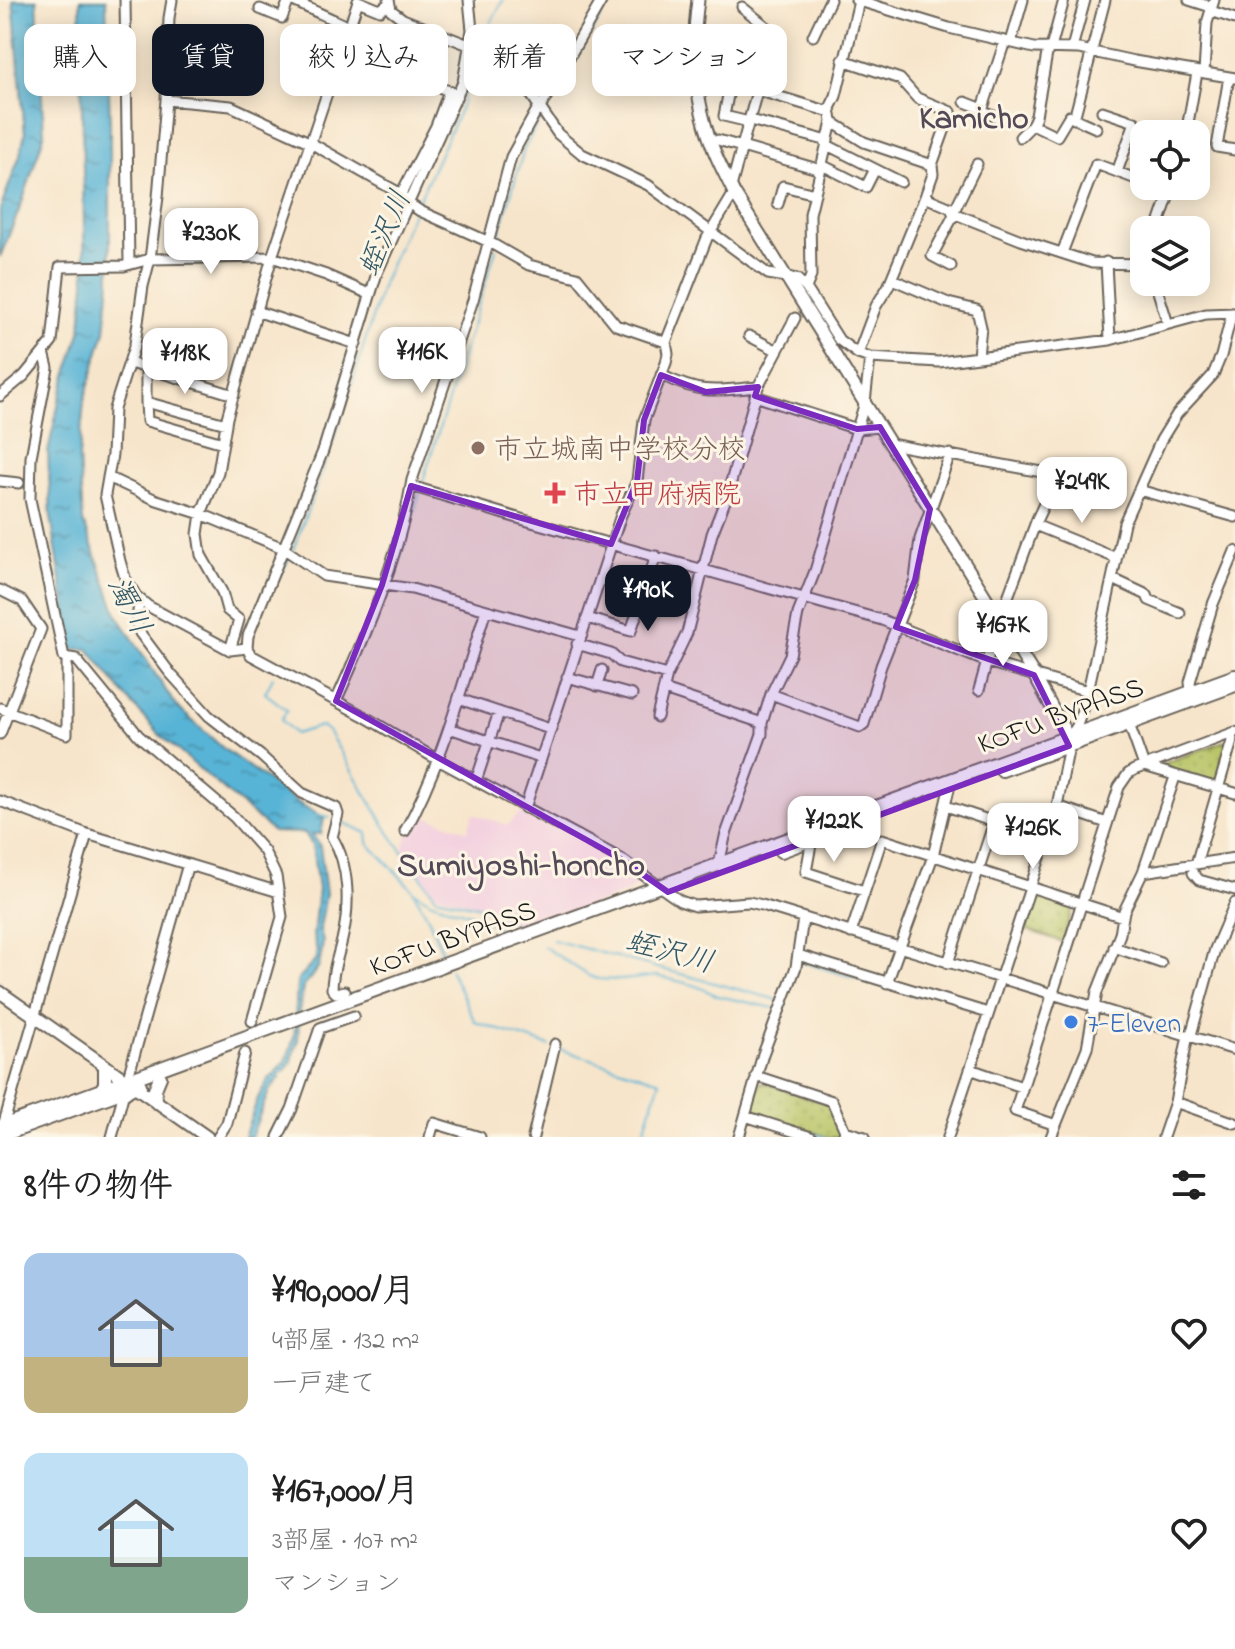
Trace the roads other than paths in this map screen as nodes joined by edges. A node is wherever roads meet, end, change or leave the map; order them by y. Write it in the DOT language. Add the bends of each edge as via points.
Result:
graph roads {
  1 [pos="125,0"];
  2 [pos="172,0"];
  3 [pos="290,0"];
  4 [pos="469,0"];
  5 [pos="602,0"];
  6 [pos="698,0"];
  7 [pos="830,0"];
  8 [pos="858,0"];
  9 [pos="1023,0"];
  10 [pos="1064,0"];
  11 [pos="1085,0"];
  12 [pos="1105,0"];
  13 [pos="1189,0"];
  14 [pos="389,2"];
  15 [pos="309,4"];
  16 [pos="1212,6"];
  17 [pos="742,7"];
  18 [pos="260,9"];
  19 [pos="1235,19"];
  20 [pos="344,24"];
  21 [pos="350,24"];
  22 [pos="471,24"];
  23 [pos="696,24"];
  24 [pos="763,24"];
  25 [pos="813,36"];
  26 [pos="1008,42"];
  27 [pos="464,44"];
  28 [pos="1050,48"];
  29 [pos="1072,48"];
  30 [pos="1092,51"];
  31 [pos="843,60"];
  32 [pos="464,72"];
  33 [pos="1201,73"];
  34 [pos="1232,78"];
  35 [pos="448,90"];
  36 [pos="453,92"];
  37 [pos="325,96"];
  38 [pos="530,96"];
  39 [pos="699,96"];
  40 [pos="730,96"];
  41 [pos="756,96"];
  42 [pos="771,96"];
  43 [pos="166,100"];
  44 [pos="965,102"];
  45 [pos="983,109"];
  46 [pos="542,110"];
  47 [pos="1102,111"];
  48 [pos="831,117"];
  49 [pos="442,119"];
  50 [pos="1000,119"];
  51 [pos="1074,119"];
  52 [pos="1189,120"];
  53 [pos="750,121"];
  54 [pos="1032,124"];
  55 [pos="1096,128"];
  56 [pos="1020,137"];
  57 [pos="718,140"];
  58 [pos="309,142"];
  59 [pos="827,143"];
  60 [pos="743,146"];
  61 [pos="1235,150"];
  62 [pos="977,164"];
  63 [pos="932,165"];
  64 [pos="821,168"];
  65 [pos="875,169"];
  66 [pos="1117,172"];
  67 [pos="1130,177"];
  68 [pos="901,182"];
  69 [pos="732,190"];
  70 [pos="401,194"];
  71 [pos="815,194"];
  72 [pos="925,197"];
  73 [pos="778,204"];
  74 [pos="413,206"];
  75 [pos="954,213"];
  76 [pos="711,233"];
  77 [pos="494,245"];
  78 [pos="1062,253"];
  79 [pos="272,257"];
  80 [pos="150,259"];
  81 [pos="1106,262"];
  82 [pos="1130,263"];
  83 [pos="127,265"];
  84 [pos="951,266"];
  85 [pos="785,276"];
  86 [pos="892,279"];
  87 [pos="806,288"];
  88 [pos="369,294"];
  89 [pos="1159,296"];
  90 [pos="256,311"];
  91 [pos="1233,313"];
  92 [pos="795,318"];
  93 [pos="1168,324"];
  94 [pos="749,336"];
  95 [pos="1110,340"];
  96 [pos="666,342"];
  97 [pos="356,344"];
  98 [pos="776,350"];
  99 [pos="44,352"];
  100 [pos="858,354"];
  101 [pos="978,356"];
  102 [pos="870,358"];
  103 [pos="130,363"];
  104 [pos="146,367"];
  105 [pos="661,375"];
  106 [pos="756,392"];
  107 [pos="234,395"];
  108 [pos="0,396"];
  109 [pos="146,402"];
  110 [pos="865,402"];
  111 [pos="226,424"];
  112 [pos="880,427"];
  113 [pos="857,429"];
  114 [pos="223,443"];
  115 [pos="890,444"];
  116 [pos="950,454"];
  117 [pos="108,477"];
  118 [pos="0,481"];
  119 [pos="19,483"];
  120 [pos="416,487"];
  121 [pos="1139,490"];
  122 [pos="930,509"];
  123 [pos="201,514"];
  124 [pos="1235,517"];
  125 [pos="1035,525"];
  126 [pos="611,544"];
  127 [pos="1235,551"];
  128 [pos="289,552"];
  129 [pos="656,556"];
  130 [pos="1116,558"];
  131 [pos="703,569"];
  132 [pos="1230,576"];
  133 [pos="1113,579"];
  134 [pos="382,585"];
  135 [pos="0,590"];
  136 [pos="803,599"];
  137 [pos="139,600"];
  138 [pos="486,610"];
  139 [pos="1180,613"];
  140 [pos="997,615"];
  141 [pos="587,618"];
  142 [pos="896,627"];
  143 [pos="1003,627"];
  144 [pos="578,640"];
  145 [pos="247,648"];
  146 [pos="230,650"];
  147 [pos="67,659"];
  148 [pos="987,662"];
  149 [pos="602,670"];
  150 [pos="667,675"];
  151 [pos="1034,675"];
  152 [pos="1235,676"];
  153 [pos="567,677"];
  154 [pos="1235,685"];
  155 [pos="597,686"];
  156 [pos="664,690"];
  157 [pos="979,690"];
  158 [pos="1088,691"];
  159 [pos="1191,691"];
  160 [pos="771,694"];
  161 [pos="632,695"];
  162 [pos="459,699"];
  163 [pos="336,701"];
  164 [pos="4,710"];
  165 [pos="499,712"];
  166 [pos="657,717"];
  167 [pos="762,723"];
  168 [pos="1129,724"];
  169 [pos="449,728"];
  170 [pos="550,729"];
  171 [pos="1233,733"];
  172 [pos="0,734"];
  173 [pos="489,742"];
  174 [pos="1069,742"];
  175 [pos="540,758"];
  176 [pos="438,760"];
  177 [pos="1144,766"];
  178 [pos="1175,777"];
  179 [pos="476,781"];
  180 [pos="949,789"];
  181 [pos="1219,789"];
  182 [pos="1235,793"];
  183 [pos="0,801"];
  184 [pos="946,806"];
  185 [pos="1057,806"];
  186 [pos="525,808"];
  187 [pos="1107,823"];
  188 [pos="405,831"];
  189 [pos="87,834"];
  190 [pos="812,839"];
  191 [pos="933,856"];
  192 [pos="1235,858"];
  193 [pos="188,864"];
  194 [pos="719,865"];
  195 [pos="1194,869"];
  196 [pos="978,870"];
  197 [pos="1143,872"];
  198 [pos="1031,887"];
  199 [pos="664,889"];
  200 [pos="1235,890"];
  201 [pos="864,891"];
  202 [pos="279,892"];
  203 [pos="1081,902"];
  204 [pos="1235,903"];
  205 [pos="1123,917"];
  206 [pos="803,919"];
  207 [pos="851,933"];
  208 [pos="1114,947"];
  209 [pos="900,949"];
  210 [pos="798,955"];
  211 [pos="948,963"];
  212 [pos="1161,963"];
  213 [pos="1000,979"];
  214 [pos="887,983"];
  215 [pos="345,991"];
  216 [pos="0,992"];
  217 [pos="1052,995"];
  218 [pos="1095,1007"];
  219 [pos="988,1013"];
  220 [pos="34,1015"];
  221 [pos="354,1016"];
  222 [pos="252,1021"];
  223 [pos="265,1035"];
  224 [pos="1189,1035"];
  225 [pos="555,1044"];
  226 [pos="1235,1050"];
  227 [pos="245,1053"];
  228 [pos="105,1066"];
  229 [pos="970,1069"];
  230 [pos="756,1076"];
  231 [pos="160,1077"];
  232 [pos="131,1084"];
  233 [pos="1022,1087"];
  234 [pos="101,1090"];
  235 [pos="156,1102"];
  236 [pos="1175,1102"];
  237 [pos="745,1116"];
  238 [pos="1235,1123"];
  239 [pos="1056,1125"];
  240 [pos="1,1130"];
  241 [pos="844,1134"];
  242 [pos="112,1137"];
  243 [pos="207,1137"];
  244 [pos="218,1137"];
  245 [pos="278,1137"];
  246 [pos="430,1137"];
  247 [pos="480,1137"];
  248 [pos="533,1137"];
  249 [pos="739,1137"];
  250 [pos="811,1137"];
  251 [pos="865,1137"];
  252 [pos="948,1137"];
  253 [pos="1051,1137"];
  254 [pos="1163,1137"];
  1 -- 83 [label="street"];
  2 -- 43 [label="street"];
  3 -- 15 [label="street"];
  3 -- 18 [label="street" via="282,18"];
  4 -- 22 [label="street"];
  5 -- 46 [label="street"];
  6 -- 23 [label="main road"];
  7 -- 25 [label="street"];
  8 -- 26 [label="street"];
  8 -- 31 [label="street"];
  9 -- 26 [label="street"];
  10 -- 28 [label="street"];
  11 -- 29 [label="street"];
  12 -- 30 [label="street"];
  13 -- 16 [label="street"];
  14 -- 21 [label="street" via="380,10 358,1"];
  14 -- 27 [label="street" via="403,19"];
  15 -- 20 [label="street"];
  16 -- 19 [label="street"];
  16 -- 33 [label="street"];
  17 -- 24 [label="street"];
  26 -- 28 [label="street"];
  26 -- 45 [label="street"];
  28 -- 29 [label="street"];
  28 -- 54 [label="street"];
  29 -- 30 [label="street"];
  30 -- 33 [label="street"];
  30 -- 51 [label="street"];
  31 -- 48 [label="street"];
  31 -- 63 [label="street" via="900,79 917,98 951,112"];
  32 -- 36 [label="street"];
  33 -- 34 [label="street"];
  33 -- 52 [label="street"];
  34 -- 61 [label="street" via="1217,147"];
  35 -- 36 [label="street"];
  36 -- 49 [label="street"];
  37 -- 58 [label="street"];
  38 -- 46 [label="street"];
  39 -- 69 [label="main road" via="713,150"];
  40 -- 53 [label="street" via="724,116"];
  41 -- 53 [label="street"];
  42 -- 48 [label="street"];
  43 -- 58 [label="street" via="231,106"];
  43 -- 80 [label="street"];
  44 -- 45 [label="street"];
  45 -- 50 [label="street"];
  46 -- 76 [label="street" via="558,134 582,154 648,185"];
  46 -- 77 [label="street" via="511,157"];
  47 -- 66 [label="street" via="1135,122"];
  48 -- 59 [label="street"];
  48 -- 63 [label="street" via="864,142"];
  49 -- 70 [label="street"];
  49 -- 74 [label="street"];
  51 -- 54 [label="street" via="1067,117 1057,136"];
  51 -- 55 [label="street"];
  53 -- 59 [label="street"];
  53 -- 60 [label="street"];
  54 -- 56 [label="street"];
  57 -- 60 [label="street"];
  58 -- 70 [label="street"];
  58 -- 79 [label="street"];
  59 -- 64 [label="street"];
  59 -- 65 [label="street"];
  60 -- 64 [label="street"];
  60 -- 69 [label="street"];
  62 -- 75 [label="street"];
  63 -- 72 [label="street"];
  64 -- 65 [label="street" via="866,187"];
  64 -- 71 [label="street"];
  65 -- 68 [label="street"];
  66 -- 67 [label="street"];
  66 -- 78 [label="street" via="1096,164"];
  69 -- 76 [label="street"];
  69 -- 85 [label="main road"];
  70 -- 74 [label="street"];
  71 -- 73 [label="street" via="783,186"];
  71 -- 87 [label="street"];
  72 -- 75 [label="street"];
  72 -- 86 [label="street"];
  74 -- 77 [label="street"];
  74 -- 88 [label="street"];
  75 -- 78 [label="street"];
  75 -- 84 [label="street" via="932,256"];
  76 -- 85 [label="street" via="768,274"];
  76 -- 96 [label="street"];
  77 -- 96 [label="street" via="529,265 577,277 616,325"];
  77 -- 120 [label="street"];
  78 -- 81 [label="street"];
  79 -- 80 [label="street"];
  79 -- 88 [label="street"];
  79 -- 90 [label="street"];
  80 -- 83 [label="street"];
  80 -- 103 [label="street"];
  81 -- 82 [label="street"];
  81 -- 95 [label="street"];
  83 -- 99 [label="street" via="60,267 52,342"];
  85 -- 87 [label="street"];
  85 -- 110 [label="main road"];
  86 -- 100 [label="street"];
  86 -- 101 [label="street" via="977,310"];
  87 -- 100 [label="street" via="839,340"];
  88 -- 97 [label="street"];
  89 -- 93 [label="street"];
  90 -- 97 [label="street"];
  90 -- 107 [label="street"];
  91 -- 93 [label="street"];
  91 -- 121 [label="street" via="1213,375 1177,414"];
  92 -- 98 [label="street"];
  93 -- 95 [label="street"];
  94 -- 98 [label="street"];
  95 -- 101 [label="street"];
  96 -- 105 [label="street"];
  97 -- 128 [label="street"];
  98 -- 106 [label="street"];
  99 -- 108 [label="street"];
  99 -- 147 [label="street" via="48,368 31,457 30,499"];
  100 -- 102 [label="street"];
  101 -- 102 [label="street" via="939,362"];
  102 -- 110 [label="street"];
  103 -- 104 [label="street"];
  103 -- 117 [label="street" via="114,409"];
  104 -- 107 [label="street"];
  104 -- 109 [label="street"];
  105 -- 106 [label="street" via="706,392"];
  105 -- 126 [label="street" via="644,420 641,468"];
  106 -- 113 [label="street"];
  106 -- 131 [label="street"];
  107 -- 111 [label="street"];
  109 -- 111 [label="street"];
  109 -- 114 [label="street" via="147,421"];
  110 -- 112 [label="main road"];
  110 -- 113 [label="street"];
  111 -- 114 [label="street"];
  112 -- 113 [label="street"];
  112 -- 115 [label="main road"];
  113 -- 136 [label="street"];
  114 -- 123 [label="street"];
  115 -- 116 [label="street"];
  115 -- 122 [label="main road"];
  116 -- 122 [label="street"];
  116 -- 125 [label="street" via="1046,475 1051,489"];
  117 -- 123 [label="street"];
  117 -- 137 [label="street" via="105,495 113,536 125,578"];
  118 -- 119 [label="street"];
  120 -- 126 [label="street"];
  120 -- 134 [label="street"];
  121 -- 124 [label="street"];
  121 -- 130 [label="street"];
  122 -- 140 [label="main road"];
  122 -- 142 [label="street" via="915,580"];
  123 -- 128 [label="street"];
  123 -- 146 [label="street" via="201,555 227,610 239,620"];
  125 -- 130 [label="street"];
  125 -- 140 [label="street"];
  126 -- 129 [label="street"];
  126 -- 141 [label="street"];
  127 -- 132 [label="street"];
  128 -- 134 [label="street" via="324,576"];
  128 -- 145 [label="street" via="259,606"];
  129 -- 131 [label="street"];
  129 -- 141 [label="street" via="631,631"];
  130 -- 133 [label="street"];
  131 -- 136 [label="street"];
  131 -- 150 [label="street" via="687,633"];
  132 -- 159 [label="street" via="1194,669"];
  133 -- 139 [label="street"];
  133 -- 158 [label="street"];
  134 -- 138 [label="street"];
  134 -- 163 [label="street"];
  135 -- 164 [label="street" via="22,601 41,629"];
  136 -- 142 [label="street"];
  136 -- 160 [label="street" via="790,655"];
  137 -- 146 [label="street"];
  137 -- 215 [label="street" via="140,633 191,698 302,793 336,808 332,837 341,854 347,900 332,989"];
  138 -- 144 [label="street"];
  138 -- 162 [label="street"];
  140 -- 143 [label="main road"];
  141 -- 144 [label="street"];
  142 -- 148 [label="street"];
  142 -- 160 [label="street" via="860,727"];
  143 -- 148 [label="street" via="994,636"];
  143 -- 151 [label="main road"];
  144 -- 150 [label="street" via="620,662"];
  144 -- 153 [label="street"];
  145 -- 146 [label="street"];
  145 -- 163 [label="street" via="259,661"];
  147 -- 164 [label="street" via="67,734"];
  147 -- 202 [label="street" via="76,659 139,736 234,817 264,851"];
  148 -- 151 [label="street"];
  148 -- 157 [label="street"];
  149 -- 155 [label="street"];
  150 -- 156 [label="street"];
  151 -- 158 [label="street"];
  151 -- 174 [label="main road"];
  152 -- 159 [label="highway, KOFU BYPASS"];
  153 -- 155 [label="street"];
  153 -- 170 [label="street"];
  154 -- 168 [label="highway, KOFU BYPASS"];
  155 -- 161 [label="street"];
  156 -- 166 [label="street"];
  156 -- 167 [label="street"];
  158 -- 174 [label="street"];
  159 -- 174 [label="highway, KOFU BYPASS"];
  160 -- 167 [label="street"];
  162 -- 165 [label="street"];
  162 -- 169 [label="street"];
  163 -- 176 [label="street"];
  164 -- 172 [label="street"];
  165 -- 170 [label="street"];
  165 -- 173 [label="street"];
  167 -- 194 [label="street"];
  168 -- 174 [label="highway, KOFU BYPASS"];
  168 -- 177 [label="street"];
  169 -- 173 [label="street"];
  169 -- 176 [label="street"];
  170 -- 175 [label="street"];
  171 -- 177 [label="street"];
  171 -- 181 [label="street"];
  173 -- 175 [label="street"];
  173 -- 179 [label="street"];
  174 -- 180 [label="highway, KOFU BYPASS"];
  174 -- 185 [label="street"];
  174 -- 194 [label="highway, KOFU BYPASS"];
  175 -- 186 [label="street"];
  176 -- 179 [label="street"];
  176 -- 188 [label="street"];
  177 -- 178 [label="street"];
  177 -- 187 [label="street" via="1122,781"];
  178 -- 181 [label="street"];
  178 -- 197 [label="street"];
  179 -- 186 [label="street"];
  180 -- 184 [label="street"];
  180 -- 190 [label="highway, KOFU BYPASS"];
  181 -- 182 [label="street"];
  181 -- 195 [label="street"];
  183 -- 189 [label="street"];
  184 -- 191 [label="street"];
  184 -- 196 [label="street" via="994,822"];
  185 -- 187 [label="street"];
  185 -- 198 [label="street"];
  186 -- 199 [label="street" via="621,859"];
  187 -- 203 [label="street"];
  189 -- 193 [label="street"];
  189 -- 220 [label="street"];
  190 -- 199 [label="highway, KOFU BYPASS"];
  190 -- 201 [label="street" via="806,872"];
  191 -- 196 [label="street"];
  191 -- 201 [label="street" via="882,839"];
  191 -- 209 [label="street"];
  192 -- 195 [label="street"];
  193 -- 202 [label="street"];
  193 -- 232 [label="street"];
  194 -- 199 [label="highway, KOFU BYPASS"];
  195 -- 197 [label="street"];
  195 -- 200 [label="street" via="1199,880"];
  196 -- 198 [label="street"];
  196 -- 211 [label="street"];
  197 -- 205 [label="street"];
  198 -- 203 [label="street"];
  198 -- 213 [label="street"];
  199 -- 206 [label="street" via="695,906 749,902"];
  199 -- 223 [label="highway, KOFU BYPASS"];
  201 -- 207 [label="street"];
  202 -- 222 [label="street" via="282,917"];
  203 -- 205 [label="street"];
  203 -- 217 [label="street"];
  204 -- 224 [label="street"];
  205 -- 208 [label="street"];
  206 -- 207 [label="street"];
  206 -- 210 [label="street"];
  207 -- 209 [label="street"];
  208 -- 212 [label="street"];
  208 -- 218 [label="street"];
  209 -- 211 [label="street"];
  209 -- 214 [label="street"];
  210 -- 214 [label="street"];
  210 -- 230 [label="street"];
  211 -- 213 [label="street"];
  213 -- 217 [label="street"];
  213 -- 219 [label="street"];
  214 -- 219 [label="street"];
  216 -- 220 [label="main road"];
  217 -- 218 [label="street"];
  217 -- 233 [label="street"];
  218 -- 224 [label="street"];
  218 -- 239 [label="street" via="1087,1048"];
  219 -- 229 [label="street"];
  220 -- 228 [label="main road"];
  220 -- 240 [label="street"];
  221 -- 245 [label="street" via="320,1028"];
  223 -- 231 [label="highway, KOFU BYPASS"];
  223 -- 232 [label="highway, KOFU BYPASS"];
  224 -- 226 [label="street"];
  224 -- 236 [label="street"];
  225 -- 248 [label="street"];
  227 -- 244 [label="street" via="227,1123"];
  228 -- 232 [label="main road"];
  228 -- 234 [label="highway"];
  229 -- 233 [label="street"];
  229 -- 252 [label="street"];
  230 -- 237 [label="street"];
  230 -- 241 [label="street" via="832,1101"];
  231 -- 232 [label="highway, KOFU BYPASS"];
  231 -- 235 [label="highway"];
  232 -- 234 [label="highway, KOFU BYPASS"];
  232 -- 235 [label="main road"];
  232 -- 240 [label="highway, KOFU BYPASS"];
  232 -- 242 [label="street"];
  233 -- 239 [label="street" via="1015,1111"];
  234 -- 240 [label="highway, KOFU BYPASS"];
  235 -- 243 [label="main road"];
  236 -- 238 [label="street"];
  236 -- 254 [label="street"];
  237 -- 249 [label="street"];
  237 -- 250 [label="street"];
  239 -- 253 [label="street"];
  241 -- 251 [label="street"];
  246 -- 247 [label="street" via="434,1123"];
}
